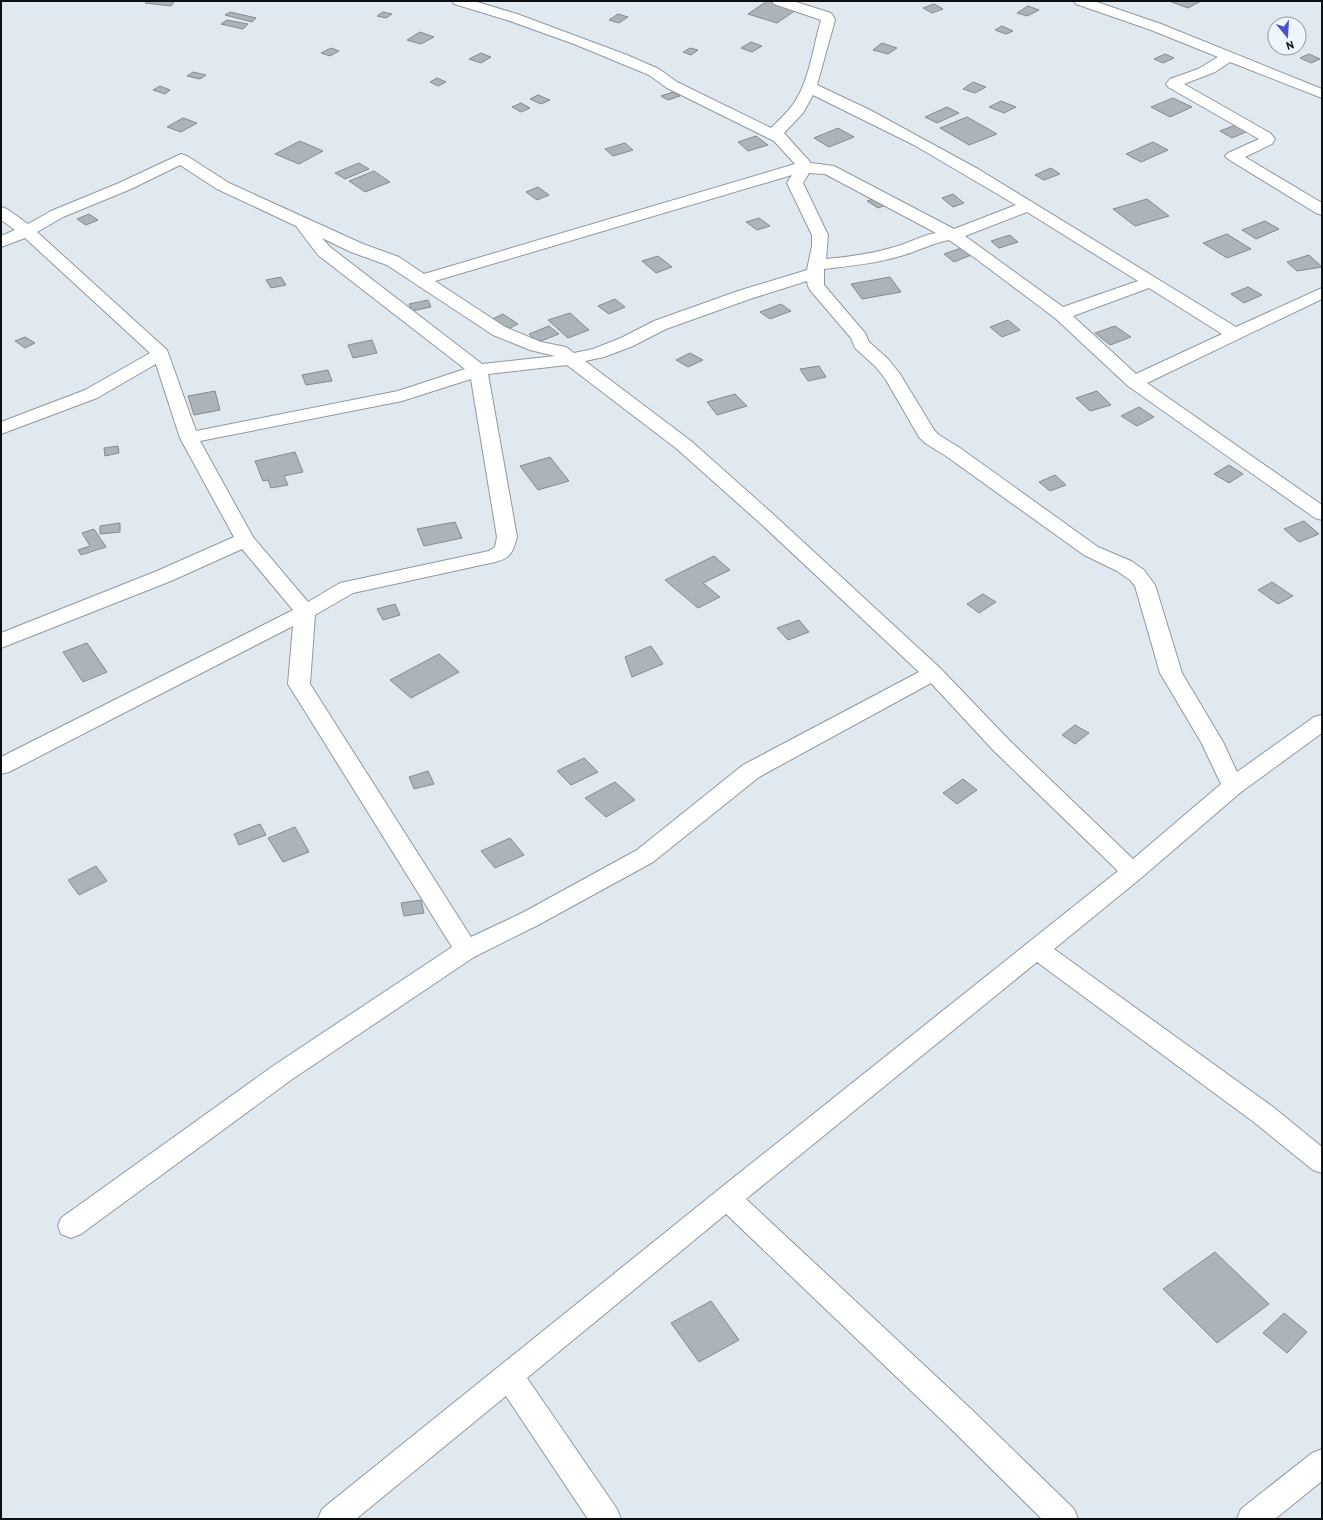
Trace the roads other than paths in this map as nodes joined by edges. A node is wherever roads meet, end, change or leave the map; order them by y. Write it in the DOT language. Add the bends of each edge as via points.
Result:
graph roads {
  1 [pos="459,1"];
  2 [pos="779,1"];
  3 [pos="1081,1"];
  4 [pos="1228,56"];
  5 [pos="809,87"];
  6 [pos="1322,94"];
  7 [pos="779,138"];
  8 [pos="805,166"];
  9 [pos="1027,206"];
  10 [pos="1322,210"];
  11 [pos="1,212"];
  12 [pos="302,223"];
  13 [pos="27,231"];
  14 [pos="951,234"];
  15 [pos="1,242"];
  16 [pos="816,269"];
  17 [pos="422,280"];
  18 [pos="1150,282"];
  19 [pos="1322,293"];
  20 [pos="1061,314"];
  21 [pos="1235,334"];
  22 [pos="161,354"];
  23 [pos="571,359"];
  24 [pos="478,370"];
  25 [pos="1134,382"];
  26 [pos="1,428"];
  27 [pos="189,438"];
  28 [pos="1322,514"];
  29 [pos="245,540"];
  30 [pos="305,611"];
  31 [pos="1,641"];
  32 [pos="933,673"];
  33 [pos="1322,722"];
  34 [pos="1,766"];
  35 [pos="1233,786"];
  36 [pos="1133,872"];
  37 [pos="1037,949"];
  38 [pos="466,950"];
  39 [pos="1322,1162"];
  40 [pos="727,1198"];
  41 [pos="71,1226"];
  42 [pos="509,1376"];
  43 [pos="1322,1463"];
  44 [pos="333,1519"];
  45 [pos="606,1519"];
  46 [pos="1063,1519"];
  47 [pos="1252,1519"];
  1 -- 7 [label="street" via="512,17 622,58 654,72 672,85"];
  2 -- 5 [label="street" via="827,17"];
  3 -- 4 [label="street"];
  4 -- 6 [label="street"];
  4 -- 10 [label="street" via="1207,71 1173,84 1265,136 1268,139 1266,141 1233,156"];
  5 -- 7 [label="street" via="795,113 776,132"];
  5 -- 9 [label="street" via="914,138"];
  7 -- 8 [label="street"];
  8 -- 14 [label="street" via="835,172"];
  8 -- 16 [label="street" via="795,183 820,236"];
  8 -- 17 [label="street"];
  9 -- 14 [label="street" via="976,228"];
  9 -- 18 [label="street"];
  11 -- 13 [label="street"];
  12 -- 13 [label="street" via="223,186 181,159 57,214"];
  12 -- 17 [label="street" via="357,248 389,259"];
  12 -- 24 [label="street" via="324,251"];
  13 -- 15 [label="street"];
  13 -- 22 [label="street"];
  14 -- 16 [label="street" via="928,239 899,251"];
  14 -- 20 [label="street"];
  16 -- 23 [label="street" via="660,325 598,353"];
  16 -- 35 [label="street" via="816,286 859,336 861,344 894,378 929,436 1091,551 1137,575 1144,585 1170,673 1212,742"];
  17 -- 23 [label="street" via="499,331 536,346 560,351"];
  18 -- 20 [label="street"];
  18 -- 21 [label="street"];
  19 -- 21 [label="street"];
  20 -- 25 [label="street"];
  21 -- 25 [label="street"];
  22 -- 26 [label="street" via="91,394"];
  22 -- 27 [label="street"];
  23 -- 24 [label="street"];
  23 -- 32 [label="street" via="684,445"];
  24 -- 27 [label="street" via="402,396"];
  24 -- 30 [label="street" via="507,537 504,550 495,556 347,588"];
  25 -- 28 [label="street"];
  27 -- 29 [label="street"];
  29 -- 30 [label="street"];
  29 -- 31 [label="street" via="164,576"];
  30 -- 34 [label="street"];
  30 -- 38 [label="street" via="300,684"];
  32 -- 36 [label="street" via="1002,746"];
  32 -- 38 [label="street" via="751,771 646,856 530,919"];
  33 -- 35 [label="street"];
  35 -- 36 [label="street"];
  36 -- 37 [label="street"];
  37 -- 39 [label="street" via="1264,1115"];
  37 -- 40 [label="street"];
  38 -- 41 [label="street" via="282,1072"];
  40 -- 42 [label="street"];
  40 -- 46 [label="street"];
  42 -- 44 [label="street"];
  42 -- 45 [label="street"];
  43 -- 47 [label="street"];
}
